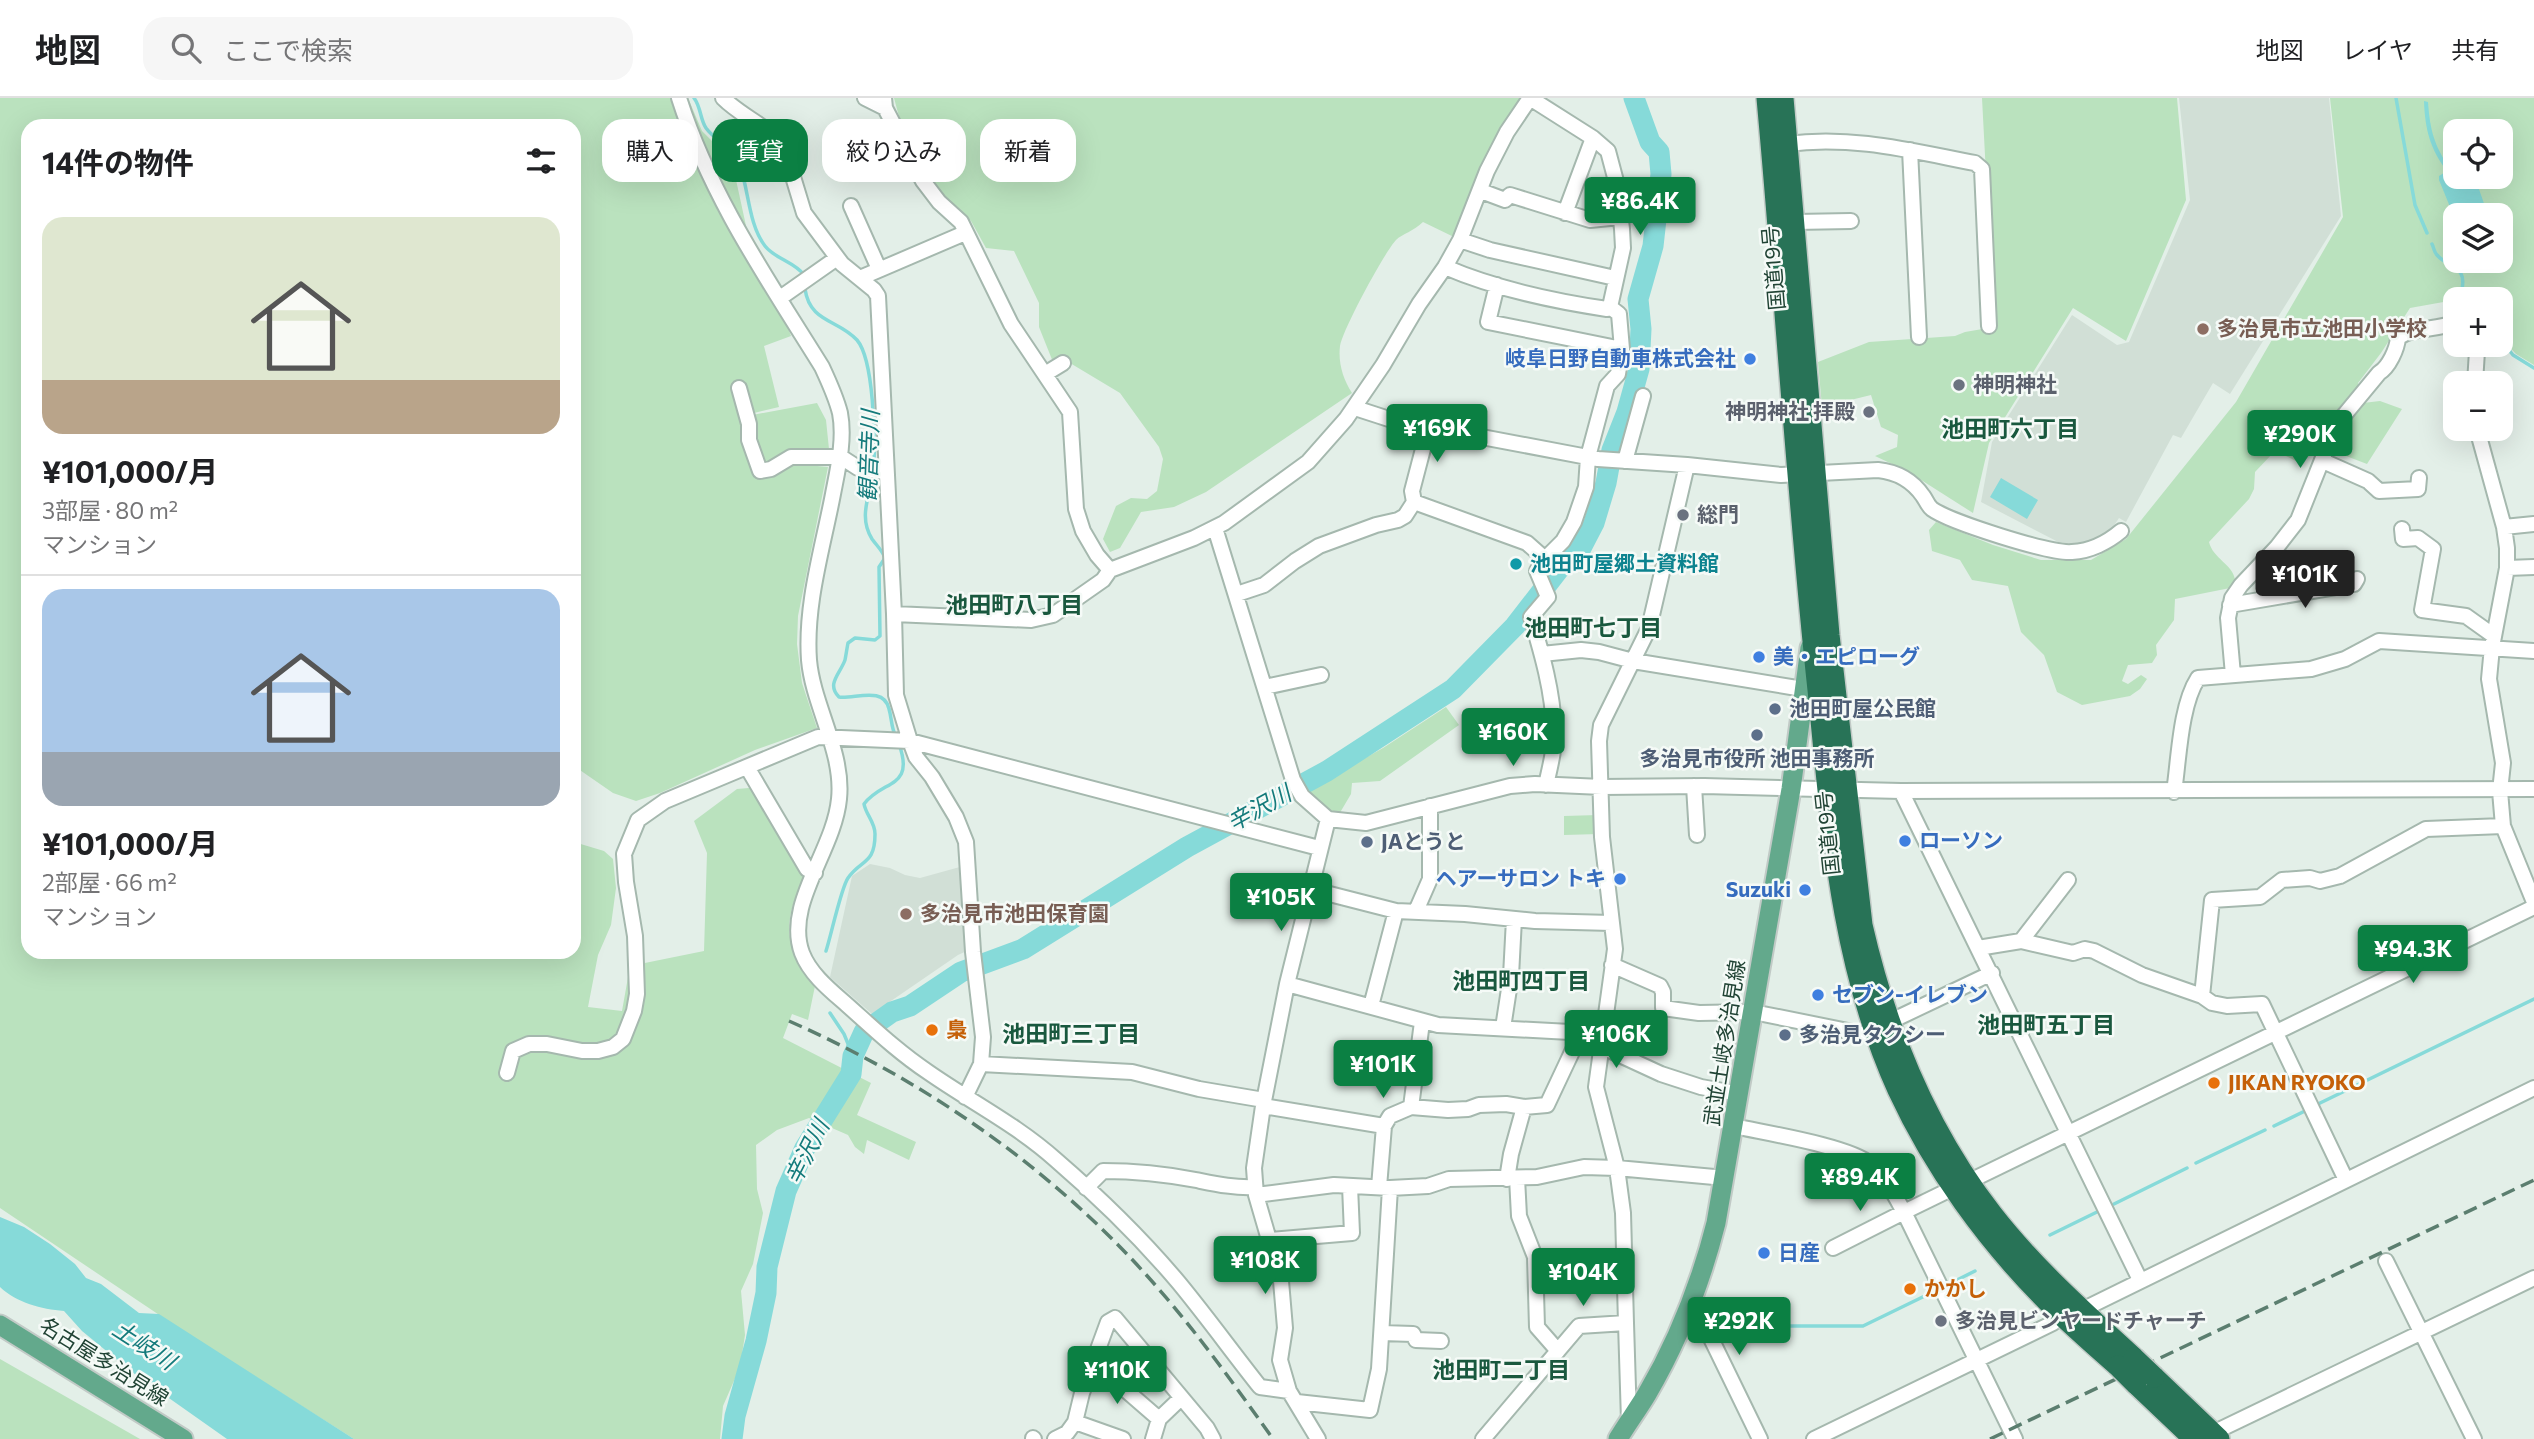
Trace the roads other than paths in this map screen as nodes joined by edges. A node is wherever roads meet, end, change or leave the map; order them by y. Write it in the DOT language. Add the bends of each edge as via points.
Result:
graph roads {
  1 [pos="679,98"];
  2 [pos="723,98"];
  3 [pos="865,98"];
  4 [pos="1530,98"];
  5 [pos="1766,98"];
  6 [pos="1783,98"];
  7 [pos="884,103"];
  8 [pos="1593,138"];
  9 [pos="1787,144"];
  10 [pos="1910,150"];
  11 [pos="1481,191"];
  12 [pos="851,205"];
  13 [pos="1565,213"];
  14 [pos="1620,217"];
  15 [pos="1851,221"];
  16 [pos="1795,222"];
  17 [pos="965,233"];
  18 [pos="1460,240"];
  19 [pos="837,258"];
  20 [pos="1445,267"];
  21 [pos="879,269"];
  22 [pos="860,278"];
  23 [pos="1615,278"];
  24 [pos="1497,285"];
  25 [pos="780,298"];
  26 [pos="1610,307"];
  27 [pos="1989,326"];
  28 [pos="2443,327"];
  29 [pos="1919,337"];
  30 [pos="1622,349"];
  31 [pos="1063,363"];
  32 [pos="1045,374"];
  33 [pos="739,388"];
  34 [pos="1643,396"];
  35 [pos="1354,408"];
  36 [pos="1429,426"];
  37 [pos="2480,441"];
  38 [pos="841,457"];
  39 [pos="1593,458"];
  40 [pos="1624,461"];
  41 [pos="2323,461"];
  42 [pos="1687,465"];
  43 [pos="878,472"];
  44 [pos="1807,474"];
  45 [pos="2419,478"];
  46 [pos="1415,502"];
  47 [pos="2534,524"];
  48 [pos="2504,527"];
  49 [pos="1215,528"];
  50 [pos="2402,529"];
  51 [pos="2121,531"];
  52 [pos="1545,559"];
  53 [pos="2534,567"];
  54 [pos="2507,568"];
  55 [pos="1110,570"];
  56 [pos="2357,579"];
  57 [pos="1237,594"];
  58 [pos="2230,606"];
  59 [pos="894,614"];
  60 [pos="1812,635"];
  61 [pos="2493,642"];
  62 [pos="2534,651"];
  63 [pos="1542,654"];
  64 [pos="1633,661"];
  65 [pos="1321,675"];
  66 [pos="2233,675"];
  67 [pos="1265,687"];
  68 [pos="1803,689"];
  69 [pos="829,736"];
  70 [pos="901,740"];
  71 [pos="747,767"];
  72 [pos="1546,785"];
  73 [pos="1694,786"];
  74 [pos="1602,787"];
  75 [pos="1791,789"];
  76 [pos="2534,789"];
  77 [pos="1838,790"];
  78 [pos="1901,791"];
  79 [pos="2500,791"];
  80 [pos="2174,792"];
  81 [pos="1430,806"];
  82 [pos="1328,820"];
  83 [pos="2503,826"];
  84 [pos="1697,835"];
  85 [pos="1320,848"];
  86 [pos="815,873"];
  87 [pos="2068,880"];
  88 [pos="1310,889"];
  89 [pos="2534,904"];
  90 [pos="1396,911"];
  91 [pos="1416,911"];
  92 [pos="1514,919"];
  93 [pos="1612,923"];
  94 [pos="2021,941"];
  95 [pos="1978,948"];
  96 [pos="1612,965"];
  97 [pos="1992,973"];
  98 [pos="1287,984"];
  99 [pos="2202,996"];
  100 [pos="1371,1006"];
  101 [pos="1753,1012"];
  102 [pos="1422,1022"];
  103 [pos="1882,1026"];
  104 [pos="1503,1028"];
  105 [pos="2276,1032"];
  106 [pos="1579,1037"];
  107 [pos="1602,1048"];
  108 [pos="981,1064"];
  109 [pos="507,1073"];
  110 [pos="2534,1088"];
  111 [pos="1740,1094"];
  112 [pos="965,1097"];
  113 [pos="1264,1103"];
  114 [pos="1411,1107"];
  115 [pos="1524,1107"];
  116 [pos="1384,1126"];
  117 [pos="1734,1126"];
  118 [pos="2069,1132"];
  119 [pos="1617,1168"];
  120 [pos="1512,1178"];
  121 [pos="1725,1178"];
  122 [pos="1976,1178"];
  123 [pos="2346,1180"];
  124 [pos="1350,1186"];
  125 [pos="1384,1187"];
  126 [pos="1086,1188"];
  127 [pos="1256,1191"];
  128 [pos="1945,1192"];
  129 [pos="1904,1212"];
  130 [pos="1269,1240"];
  131 [pos="1833,1248"];
  132 [pos="2386,1261"];
  133 [pos="2534,1278"];
  134 [pos="2140,1280"];
  135 [pos="2090,1306"];
  136 [pos="1685,1314"];
  137 [pos="1626,1323"];
  138 [pos="2053,1323"];
  139 [pos="0,1325"];
  140 [pos="1382,1333"];
  141 [pos="2421,1333"];
  142 [pos="1441,1340"];
  143 [pos="1558,1352"];
  144 [pos="1977,1360"];
  145 [pos="1092,1364"];
  146 [pos="2145,1381"];
  147 [pos="1293,1397"];
  148 [pos="1181,1398"];
  149 [pos="1159,1419"];
  150 [pos="1629,1421"];
  151 [pos="1074,1422"];
  152 [pos="2220,1434"];
  153 [pos="183,1439"];
  154 [pos="1055,1439"];
  155 [pos="1124,1439"];
  156 [pos="1153,1439"];
  157 [pos="1213,1439"];
  158 [pos="1318,1439"];
  159 [pos="1483,1439"];
  160 [pos="1618,1439"];
  161 [pos="1760,1439"];
  162 [pos="1814,1439"];
  163 [pos="2015,1439"];
  164 [pos="2194,1439"];
  165 [pos="2474,1439"];
  1 -- 25 [label="street" via="709,179"];
  2 -- 19 [label="street" via="785,147 804,213"];
  3 -- 7 [label="street"];
  4 -- 8 [label="street"];
  4 -- 11 [label="street" via="1507,132"];
  5 -- 44 [label="highway, 国道19号"];
  6 -- 9 [label="highway, 国道19号"];
  7 -- 17 [label="street" via="923,181 961,222"];
  8 -- 13 [label="street"];
  8 -- 14 [label="street" via="1608,151"];
  9 -- 10 [label="street" via="1873,143"];
  9 -- 16 [label="highway, 国道19号"];
  10 -- 27 [label="street" via="1975,163 1982,169"];
  10 -- 29 [label="street"];
  11 -- 13 [label="street"];
  11 -- 18 [label="street"];
  12 -- 21 [label="street"];
  13 -- 14 [label="street" via="1590,220"];
  14 -- 23 [label="street" via="1623,248"];
  15 -- 16 [label="street"];
  16 -- 44 [label="highway, 国道19号"];
  17 -- 21 [label="street"];
  17 -- 32 [label="street" via="1011,324"];
  18 -- 20 [label="street"];
  18 -- 23 [label="street"];
  19 -- 22 [label="street"];
  19 -- 25 [label="street"];
  20 -- 24 [label="street"];
  20 -- 35 [label="street"];
  21 -- 22 [label="street"];
  22 -- 43 [label="street" via="879,300"];
  23 -- 26 [label="street"];
  24 -- 26 [label="street" via="1578,305"];
  24 -- 30 [label="street" via="1488,322"];
  25 -- 38 [label="street" via="832,387 841,416"];
  26 -- 30 [label="street" via="1619,314"];
  28 -- 41 [label="street" via="2398,338 2385,370 2336,425"];
  30 -- 39 [label="street" via="1618,374 1607,386"];
  31 -- 32 [label="street"];
  32 -- 55 [label="street" via="1070,412 1076,509 1083,531"];
  33 -- 38 [label="street" via="760,471 792,457"];
  34 -- 40 [label="street"];
  35 -- 36 [label="street"];
  35 -- 49 [label="street" via="1308,462"];
  36 -- 39 [label="street"];
  36 -- 46 [label="street" via="1412,491"];
  37 -- 48 [label="street"];
  38 -- 43 [label="street" via="858,468"];
  38 -- 69 [label="street" via="809,620 809,662"];
  39 -- 40 [label="street"];
  39 -- 52 [label="street" via="1574,522"];
  40 -- 42 [label="street"];
  41 -- 45 [label="street" via="2368,481 2379,491 2418,489"];
  41 -- 58 [label="street" via="2298,520 2241,585"];
  42 -- 44 [label="street"];
  42 -- 64 [label="street" via="1649,628"];
  43 -- 59 [label="street" via="889,491"];
  44 -- 51 [label="street" via="1890,471 1917,488 1931,508 2037,548 2071,552 2101,544"];
  44 -- 60 [label="highway, 国道19号"];
  44 -- 77 [label="highway, 国道19号" via="1829,635"];
  46 -- 52 [label="street" via="1527,543"];
  46 -- 57 [label="street" via="1398,520 1319,546 1264,585"];
  47 -- 48 [label="street"];
  48 -- 54 [label="street"];
  49 -- 55 [label="street"];
  49 -- 57 [label="street"];
  50 -- 61 [label="street" via="2403,538 2418,538 2433,549 2422,610 2466,616"];
  52 -- 63 [label="street" via="1537,571 1547,596 1531,617"];
  53 -- 54 [label="street"];
  54 -- 61 [label="street"];
  55 -- 59 [label="street" via="1103,580 1053,615 1031,620"];
  56 -- 58 [label="street" via="2354,584"];
  57 -- 67 [label="street"];
  58 -- 66 [label="street"];
  59 -- 70 [label="street"];
  60 -- 68 [label="main road, 武並土岐多治見線"];
  60 -- 77 [label="highway, 国道19号"];
  61 -- 62 [label="street"];
  61 -- 66 [label="street" via="2379,641 2312,669"];
  61 -- 79 [label="street" via="2489,679 2502,763"];
  63 -- 64 [label="street" via="1581,650"];
  63 -- 72 [label="street" via="1554,730"];
  64 -- 68 [label="street"];
  64 -- 74 [label="street" via="1601,725"];
  65 -- 67 [label="street"];
  66 -- 80 [label="street" via="2199,678 2193,686"];
  67 -- 82 [label="street" via="1291,772 1303,796"];
  68 -- 75 [label="main road, 武並土岐多治見線"];
  69 -- 70 [label="street"];
  69 -- 71 [label="street" via="808,740"];
  69 -- 86 [label="street" via="840,794 833,830"];
  70 -- 85 [label="street"];
  70 -- 108 [label="street" via="932,777 966,842 983,1037"];
  71 -- 86 [label="street" via="807,869"];
  71 -- 109 [label="street" via="651,809 638,820 627,843 624,854 637,994 623,1039 598,1051 529,1044 513,1051"];
  72 -- 74 [label="street"];
  72 -- 81 [label="street" via="1510,786"];
  73 -- 74 [label="street"];
  73 -- 75 [label="street"];
  73 -- 84 [label="street"];
  74 -- 93 [label="street" via="1602,837"];
  75 -- 77 [label="street"];
  75 -- 101 [label="main road, 武並土岐多治見線"];
  76 -- 79 [label="street"];
  77 -- 78 [label="street"];
  77 -- 103 [label="highway, 国道19号"];
  78 -- 80 [label="street"];
  78 -- 95 [label="street"];
  79 -- 80 [label="street"];
  79 -- 83 [label="street"];
  81 -- 82 [label="street" via="1366,823"];
  81 -- 91 [label="street" via="1430,879"];
  82 -- 85 [label="street"];
  83 -- 89 [label="street"];
  83 -- 99 [label="street" via="2426,829 2340,876 2320,881 2282,880 2260,897 2212,900"];
  85 -- 88 [label="street"];
  86 -- 112 [label="street" via="797,921 803,956 819,979 891,1046"];
  87 -- 94 [label="street"];
  88 -- 90 [label="street"];
  88 -- 98 [label="street"];
  89 -- 105 [label="street"];
  90 -- 91 [label="street"];
  90 -- 100 [label="street"];
  91 -- 92 [label="street"];
  92 -- 93 [label="street"];
  92 -- 104 [label="street"];
  93 -- 96 [label="street"];
  94 -- 95 [label="street"];
  94 -- 99 [label="street" via="2073,953 2095,951 2142,975"];
  95 -- 97 [label="street"];
  96 -- 101 [label="street" via="1660,986 1663,1008"];
  96 -- 107 [label="street"];
  97 -- 103 [label="street"];
  97 -- 118 [label="street"];
  98 -- 100 [label="street"];
  98 -- 113 [label="street"];
  99 -- 105 [label="street" via="2227,1006 2262,1004"];
  100 -- 102 [label="street"];
  101 -- 103 [label="street" via="1863,1034"];
  101 -- 111 [label="main road, 武並土岐多治見線"];
  102 -- 104 [label="street"];
  102 -- 114 [label="street"];
  103 -- 146 [label="highway, 国道19号, bridge" via="1900,1093 1970,1212 2049,1303"];
  104 -- 106 [label="street" via="1560,1030"];
  105 -- 118 [label="street"];
  105 -- 123 [label="street"];
  106 -- 107 [label="street"];
  106 -- 115 [label="street" via="1547,1105"];
  107 -- 111 [label="street" via="1681,1081"];
  107 -- 119 [label="street" via="1596,1087"];
  108 -- 112 [label="street"];
  108 -- 113 [label="street" via="1132,1072"];
  110 -- 123 [label="street"];
  111 -- 117 [label="main road, 武並土岐多治見線"];
  112 -- 126 [label="street" via="1036,1142"];
  113 -- 116 [label="street"];
  113 -- 127 [label="street" via="1254,1168"];
  114 -- 115 [label="street"];
  114 -- 116 [label="street" via="1390,1116"];
  115 -- 120 [label="street" via="1511,1154"];
  116 -- 125 [label="street"];
  117 -- 121 [label="main road, 武並土岐多治見線"];
  117 -- 129 [label="street" via="1843,1150 1868,1162 1889,1184"];
  118 -- 122 [label="street"];
  118 -- 134 [label="street"];
  119 -- 120 [label="street" via="1584,1167"];
  119 -- 121 [label="street"];
  119 -- 137 [label="street"];
  120 -- 125 [label="street"];
  120 -- 143 [label="street" via="1518,1216 1535,1258 1538,1327"];
  121 -- 136 [label="main road, 武並土岐多治見線" via="1710,1246"];
  123 -- 134 [label="street"];
  124 -- 125 [label="street"];
  124 -- 127 [label="street"];
  124 -- 130 [label="street" via="1352,1233"];
  125 -- 140 [label="street"];
  126 -- 127 [label="street" via="1103,1171 1129,1171"];
  126 -- 147 [label="street" via="1180,1284 1260,1387"];
  127 -- 130 [label="street"];
  128 -- 129 [label="street"];
  129 -- 131 [label="street"];
  129 -- 144 [label="street"];
  130 -- 147 [label="street" via="1281,1281 1285,1328 1280,1360"];
  132 -- 141 [label="street"];
  133 -- 141 [label="street"];
  134 -- 135 [label="street"];
  136 -- 150 [label="main road, 武並土岐多治見線" via="1662,1366"];
  136 -- 161 [label="street" via="1705,1326"];
  137 -- 143 [label="street" via="1579,1326"];
  137 -- 150 [label="street"];
  138 -- 144 [label="street"];
  139 -- 153 [label="main road, 名古屋多治見線"];
  140 -- 142 [label="street"];
  140 -- 147 [label="street" via="1370,1410"];
  141 -- 152 [label="street"];
  141 -- 165 [label="street"];
  143 -- 159 [label="street"];
  144 -- 162 [label="street"];
  144 -- 163 [label="street"];
  145 -- 148 [label="street" via="1108,1322 1115,1318"];
  145 -- 149 [label="street"];
  145 -- 151 [label="street"];
  146 -- 152 [label="highway, 国道19号"];
  146 -- 164 [label="highway, 国道19号"];
  147 -- 158 [label="street"];
  148 -- 149 [label="street"];
  148 -- 157 [label="street"];
  149 -- 156 [label="street"];
  150 -- 160 [label="main road, 武並土岐多治見線"];
  151 -- 154 [label="street" via="1067,1433"];
  151 -- 155 [label="street"];
}
